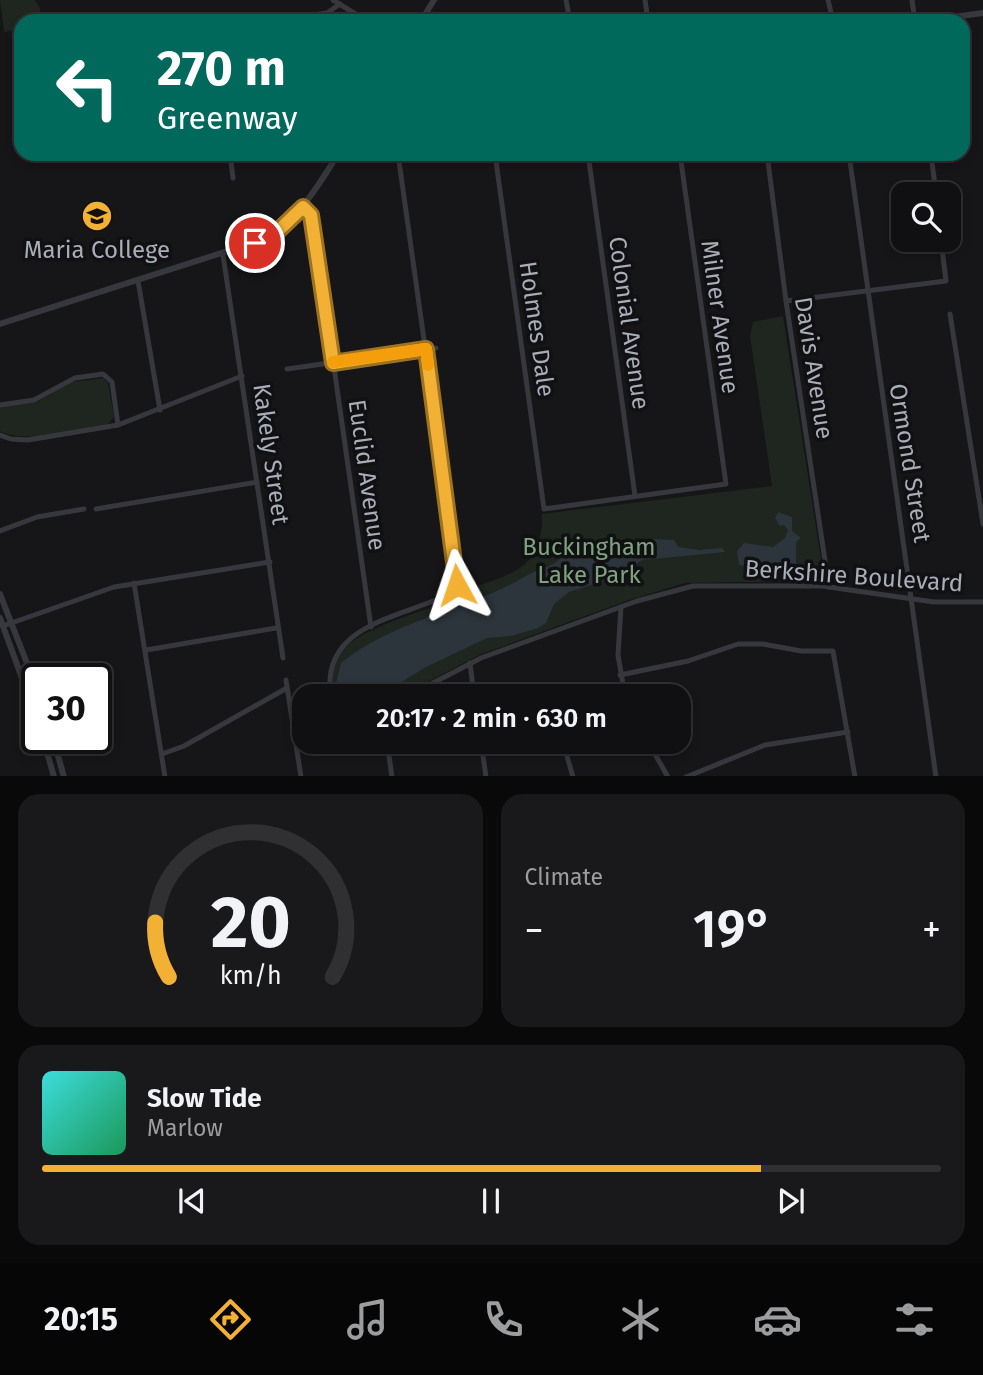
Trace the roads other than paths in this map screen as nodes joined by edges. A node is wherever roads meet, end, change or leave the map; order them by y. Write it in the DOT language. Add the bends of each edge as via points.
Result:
graph roads {
  1 [pos="333,0"];
  2 [pos="340,4"];
  3 [pos="320,14"];
  4 [pos="356,14"];
  5 [pos="231,161"];
  6 [pos="333,161"];
  7 [pos="399,161"];
  8 [pos="496,161"];
  9 [pos="589,161"];
  10 [pos="682,161"];
  11 [pos="768,161"];
  12 [pos="850,161"];
  13 [pos="932,161"];
  14 [pos="233,178"];
  15 [pos="934,182"];
  16 [pos="303,207"];
  17 [pos="942,252"];
  18 [pos="223,255"];
  19 [pos="138,281"];
  20 [pos="866,291"];
  21 [pos="786,300"];
  22 [pos="950,314"];
  23 [pos="0,324"];
  24 [pos="436,348"];
  25 [pos="426,349"];
  26 [pos="333,363"];
  27 [pos="287,369"];
  28 [pos="242,376"];
  29 [pos="0,405"];
  30 [pos="160,410"];
  31 [pos="118,425"];
  32 [pos="0,435"];
  33 [pos="257,482"];
  34 [pos="635,496"];
  35 [pos="84,509"];
  36 [pos="96,509"];
  37 [pos="983,524"];
  38 [pos="0,531"];
  39 [pos="270,562"];
  40 [pos="134,583"];
  41 [pos="829,587"];
  42 [pos="0,594"];
  43 [pos="913,599"];
  44 [pos="983,601"];
  45 [pos="621,607"];
  46 [pos="0,618"];
  47 [pos="13,623"];
  48 [pos="3,626"];
  49 [pos="371,627"];
  50 [pos="276,628"];
  51 [pos="146,650"];
  52 [pos="283,658"];
  53 [pos="27,663"];
  54 [pos="470,663"];
  55 [pos="21,673"];
  56 [pos="620,675"];
  57 [pos="286,680"];
  58 [pos="331,684"];
  59 [pos="431,684"];
  60 [pos="473,684"];
  61 [pos="622,684"];
  62 [pos="287,688"];
  63 [pos="848,732"];
  64 [pos="48,754"];
  65 [pos="58,754"];
  66 [pos="162,754"];
  67 [pos="389,754"];
  68 [pos="483,754"];
  69 [pos="566,754"];
  70 [pos="655,754"];
  71 [pos="54,776"];
  72 [pos="64,776"];
  73 [pos="165,776"];
  74 [pos="301,776"];
  75 [pos="392,776"];
  76 [pos="486,776"];
  77 [pos="572,776"];
  78 [pos="668,776"];
  79 [pos="686,776"];
  80 [pos="855,776"];
  81 [pos="936,776"];
  1 -- 2 [label="street"];
  2 -- 3 [label="street"];
  2 -- 4 [label="street"];
  5 -- 14 [label="street"];
  6 -- 16 [label="street"];
  7 -- 25 [label="street"];
  8 -- 34 [label="street, Holmes Dale" via="544,509"];
  9 -- 34 [label="street, Colonial Avenue"];
  10 -- 34 [label="street, Milner Avenue" via="726,484"];
  11 -- 21 [label="street, Davis Avenue"];
  12 -- 20 [label="street, Ormond Street"];
  13 -- 15 [label="street"];
  16 -- 18 [label="street" via="268,237"];
  16 -- 26 [label="street, Euclid Avenue" via="313,220"];
  17 -- 20 [label="street" via="946,281"];
  18 -- 19 [label="street"];
  18 -- 28 [label="street, Kakely Street"];
  19 -- 23 [label="street"];
  19 -- 30 [label="street"];
  20 -- 21 [label="street"];
  20 -- 43 [label="street, Ormond Street"];
  21 -- 41 [label="street, Davis Avenue"];
  22 -- 37 [label="street"];
  24 -- 25 [label="street"];
  25 -- 26 [label="street"];
  25 -- 49 [label="street" via="458,579 455,589 442,598"];
  26 -- 27 [label="street"];
  26 -- 49 [label="street, Euclid Avenue"];
  28 -- 30 [label="street"];
  28 -- 33 [label="street, Kakely Street"];
  29 -- 31 [label="street" via="34,400 73,379 104,374 112,383"];
  30 -- 31 [label="street"];
  31 -- 32 [label="street" via="28,440"];
  33 -- 36 [label="street"];
  33 -- 39 [label="street, Kakely Street"];
  35 -- 38 [label="street" via="44,515"];
  39 -- 40 [label="street"];
  39 -- 50 [label="street, Kakely Street"];
  40 -- 47 [label="street" via="98,591"];
  40 -- 51 [label="street"];
  41 -- 43 [label="street, Berkshire Boulevard"];
  41 -- 45 [label="street, Berkshire Boulevard" via="702,585"];
  42 -- 47 [label="street"];
  43 -- 44 [label="street, Berkshire Boulevard"];
  43 -- 81 [label="street, Ormond Street"];
  45 -- 54 [label="street, Berkshire Boulevard"];
  45 -- 56 [label="street"];
  46 -- 48 [label="street"];
  47 -- 48 [label="street"];
  47 -- 53 [label="street"];
  48 -- 55 [label="street"];
  49 -- 58 [label="street" via="335,654"];
  50 -- 51 [label="street"];
  50 -- 52 [label="street, Kakely Street"];
  51 -- 66 [label="street"];
  54 -- 59 [label="street, Berkshire Boulevard"];
  54 -- 60 [label="street"];
  56 -- 61 [label="street"];
  56 -- 63 [label="street" via="688,662 738,644 831,650"];
  57 -- 62 [label="street"];
  62 -- 66 [label="street"];
  62 -- 74 [label="street"];
  63 -- 79 [label="street" via="765,745"];
  63 -- 80 [label="street"];
  64 -- 71 [label="street"];
  65 -- 72 [label="street"];
  66 -- 73 [label="street"];
  67 -- 75 [label="street"];
  68 -- 76 [label="street"];
  69 -- 77 [label="street"];
  70 -- 78 [label="street"];
}
